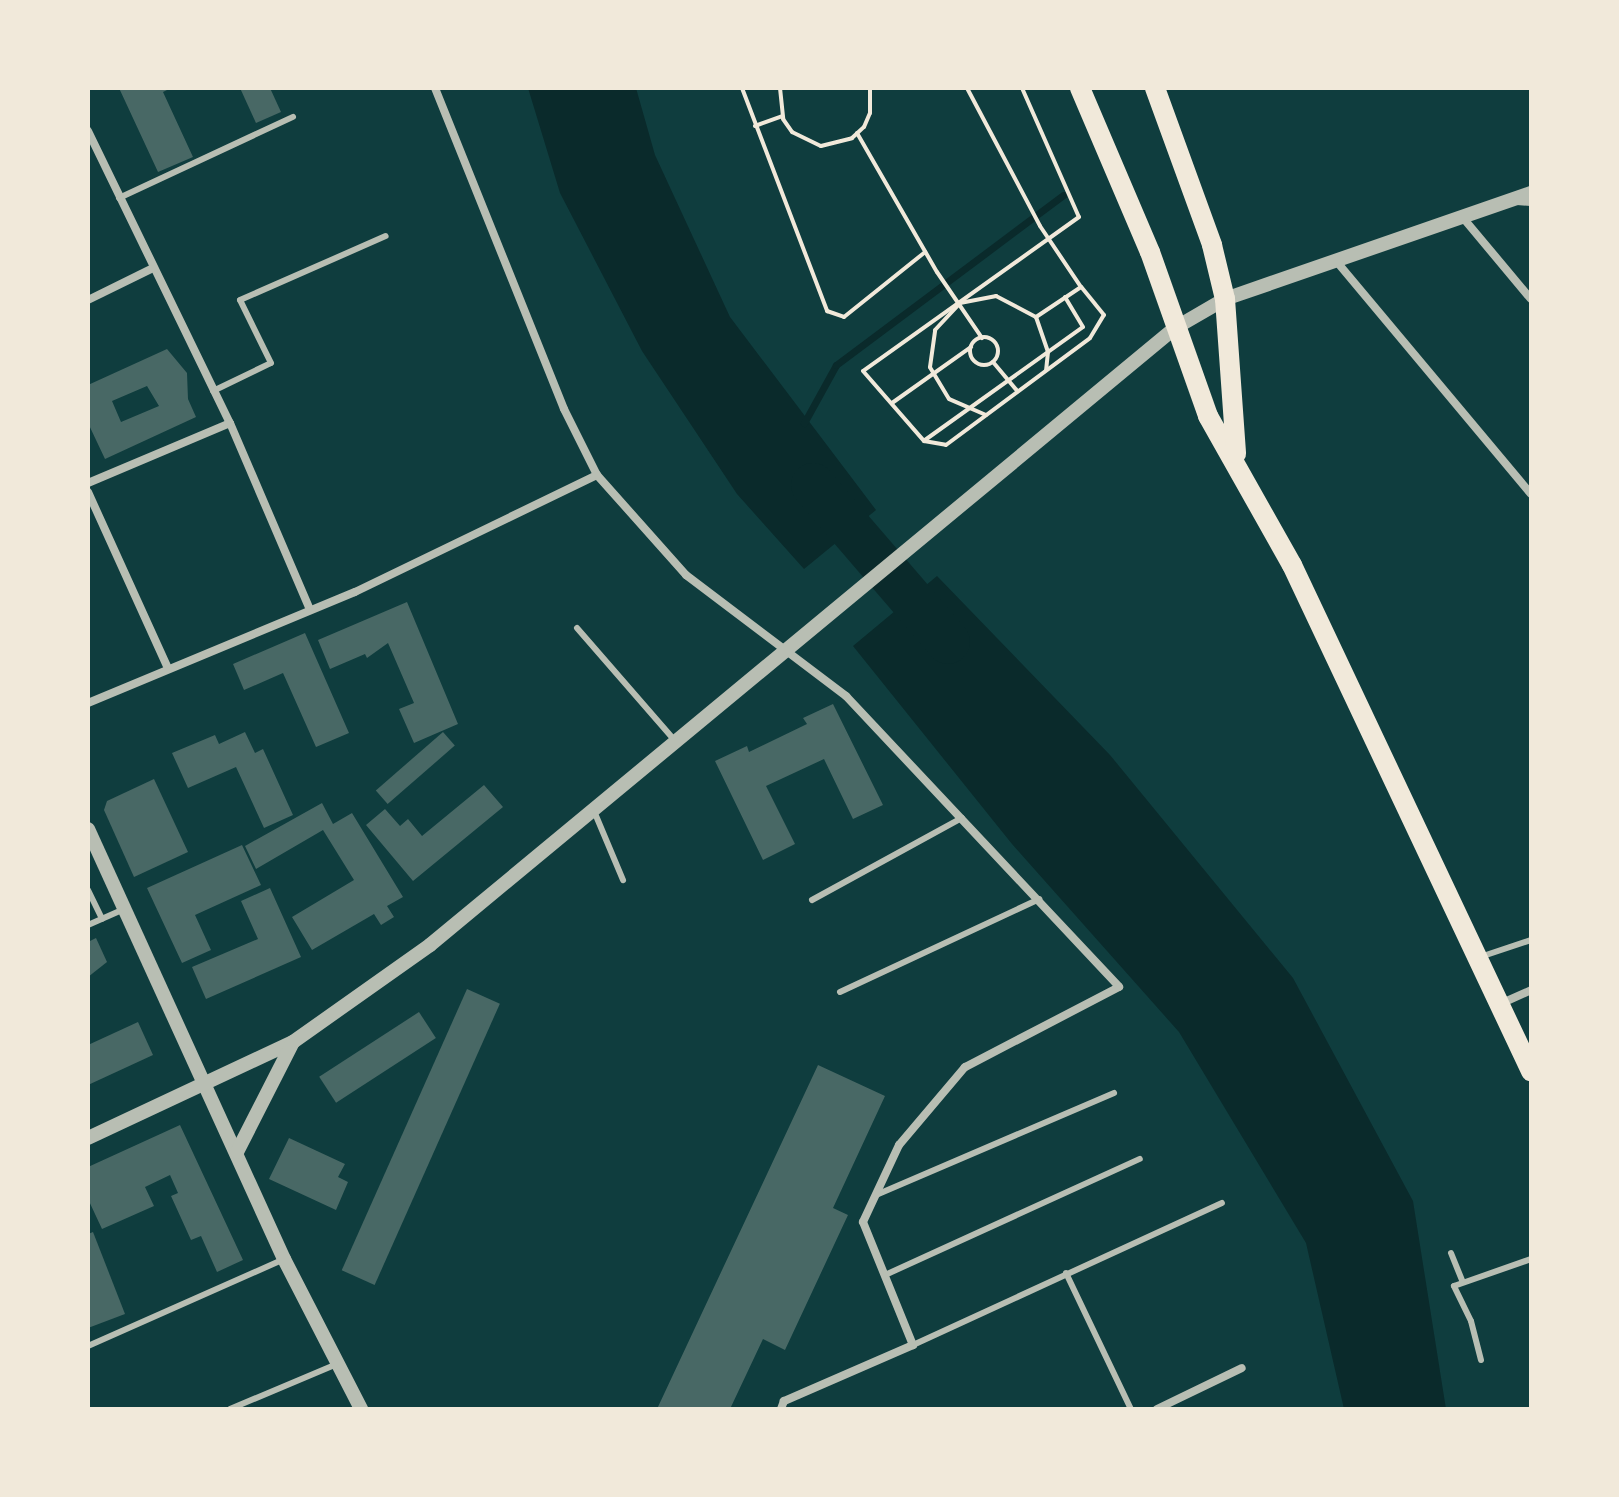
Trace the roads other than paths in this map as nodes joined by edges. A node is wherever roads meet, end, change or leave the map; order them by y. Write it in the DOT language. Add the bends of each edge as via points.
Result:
graph roads {
  1 [pos="435,88"];
  2 [pos="1080,88"];
  3 [pos="1155,88"];
  4 [pos="293,117"];
  5 [pos="88,131"];
  6 [pos="1531,193"];
  7 [pos="119,198"];
  8 [pos="1510,202"];
  9 [pos="1531,203"];
  10 [pos="1464,219"];
  11 [pos="386,236"];
  12 [pos="1337,262"];
  13 [pos="151,269"];
  14 [pos="1225,299"];
  15 [pos="1531,299"];
  16 [pos="88,300"];
  17 [pos="1175,328"];
  18 [pos="213,391"];
  19 [pos="230,423"];
  20 [pos="1237,462"];
  21 [pos="597,475"];
  22 [pos="88,483"];
  23 [pos="88,492"];
  24 [pos="1531,494"];
  25 [pos="310,610"];
  26 [pos="577,628"];
  27 [pos="783,652"];
  28 [pos="168,668"];
  29 [pos="88,703"];
  30 [pos="676,742"];
  31 [pos="593,808"];
  32 [pos="962,818"];
  33 [pos="88,829"];
  34 [pos="623,880"];
  35 [pos="88,890"];
  36 [pos="1039,899"];
  37 [pos="812,900"];
  38 [pos="124,909"];
  39 [pos="102,919"];
  40 [pos="88,925"];
  41 [pos="1531,940"];
  42 [pos="1479,957"];
  43 [pos="1531,990"];
  44 [pos="840,992"];
  45 [pos="1500,1004"];
  46 [pos="293,1042"];
  47 [pos="1531,1071"];
  48 [pos="204,1084"];
  49 [pos="1114,1093"];
  50 [pos="88,1138"];
  51 [pos="237,1152"];
  52 [pos="1140,1159"];
  53 [pos="876,1195"];
  54 [pos="1222,1203"];
  55 [pos="1451,1253"];
  56 [pos="284,1259"];
  57 [pos="1531,1259"];
  58 [pos="1066,1273"];
  59 [pos="885,1275"];
  60 [pos="1463,1282"];
  61 [pos="913,1345"];
  62 [pos="88,1346"];
  63 [pos="1481,1360"];
  64 [pos="338,1364"];
  65 [pos="1242,1368"];
  66 [pos="230,1409"];
  67 [pos="361,1409"];
  68 [pos="781,1409"];
  69 [pos="1131,1409"];
  70 [pos="1157,1409"];
  1 -- 21 [label="street" via="564,409"];
  2 -- 17 [label="main road" via="1150,252"];
  3 -- 14 [label="main road" via="1212,245"];
  4 -- 7 [label="lane"];
  5 -- 7 [label="street"];
  6 -- 8 [label="street"];
  7 -- 13 [label="street"];
  8 -- 9 [label="lane"];
  8 -- 10 [label="street"];
  10 -- 12 [label="street"];
  10 -- 15 [label="street"];
  11 -- 18 [label="lane" via="240,300 271,363"];
  12 -- 14 [label="street"];
  12 -- 24 [label="street"];
  13 -- 16 [label="street"];
  13 -- 18 [label="street"];
  14 -- 17 [label="street"];
  14 -- 20 [label="main road"];
  17 -- 20 [label="main road" via="1208,416"];
  17 -- 27 [label="street"];
  18 -- 19 [label="street"];
  19 -- 22 [label="street"];
  19 -- 25 [label="street"];
  20 -- 42 [label="main road" via="1292,565"];
  21 -- 25 [label="street"];
  21 -- 27 [label="street" via="686,575"];
  23 -- 28 [label="street"];
  25 -- 28 [label="street"];
  26 -- 30 [label="lane"];
  27 -- 30 [label="street"];
  27 -- 32 [label="street" via="846,696"];
  28 -- 29 [label="street"];
  30 -- 31 [label="street"];
  31 -- 34 [label="lane"];
  31 -- 46 [label="street" via="430,945"];
  32 -- 36 [label="street"];
  32 -- 37 [label="lane"];
  33 -- 38 [label="street"];
  35 -- 39 [label="lane"];
  36 -- 44 [label="lane"];
  36 -- 53 [label="street" via="1119,987 965,1067 899,1145"];
  38 -- 39 [label="lane"];
  38 -- 48 [label="street"];
  39 -- 40 [label="lane"];
  41 -- 42 [label="lane"];
  42 -- 45 [label="main road"];
  43 -- 45 [label="street"];
  45 -- 47 [label="main road"];
  46 -- 48 [label="street"];
  46 -- 51 [label="street"];
  48 -- 50 [label="street"];
  48 -- 51 [label="street"];
  49 -- 53 [label="lane"];
  51 -- 56 [label="street"];
  52 -- 59 [label="lane"];
  53 -- 59 [label="street" via="863,1222"];
  54 -- 58 [label="lane"];
  55 -- 60 [label="lane"];
  56 -- 62 [label="lane"];
  56 -- 64 [label="street"];
  57 -- 60 [label="lane"];
  58 -- 61 [label="lane"];
  58 -- 69 [label="lane"];
  59 -- 61 [label="street"];
  60 -- 63 [label="lane" via="1454,1286"];
  61 -- 68 [label="street" via="784,1401"];
  64 -- 66 [label="lane"];
  64 -- 67 [label="street"];
  65 -- 70 [label="street"];
}
